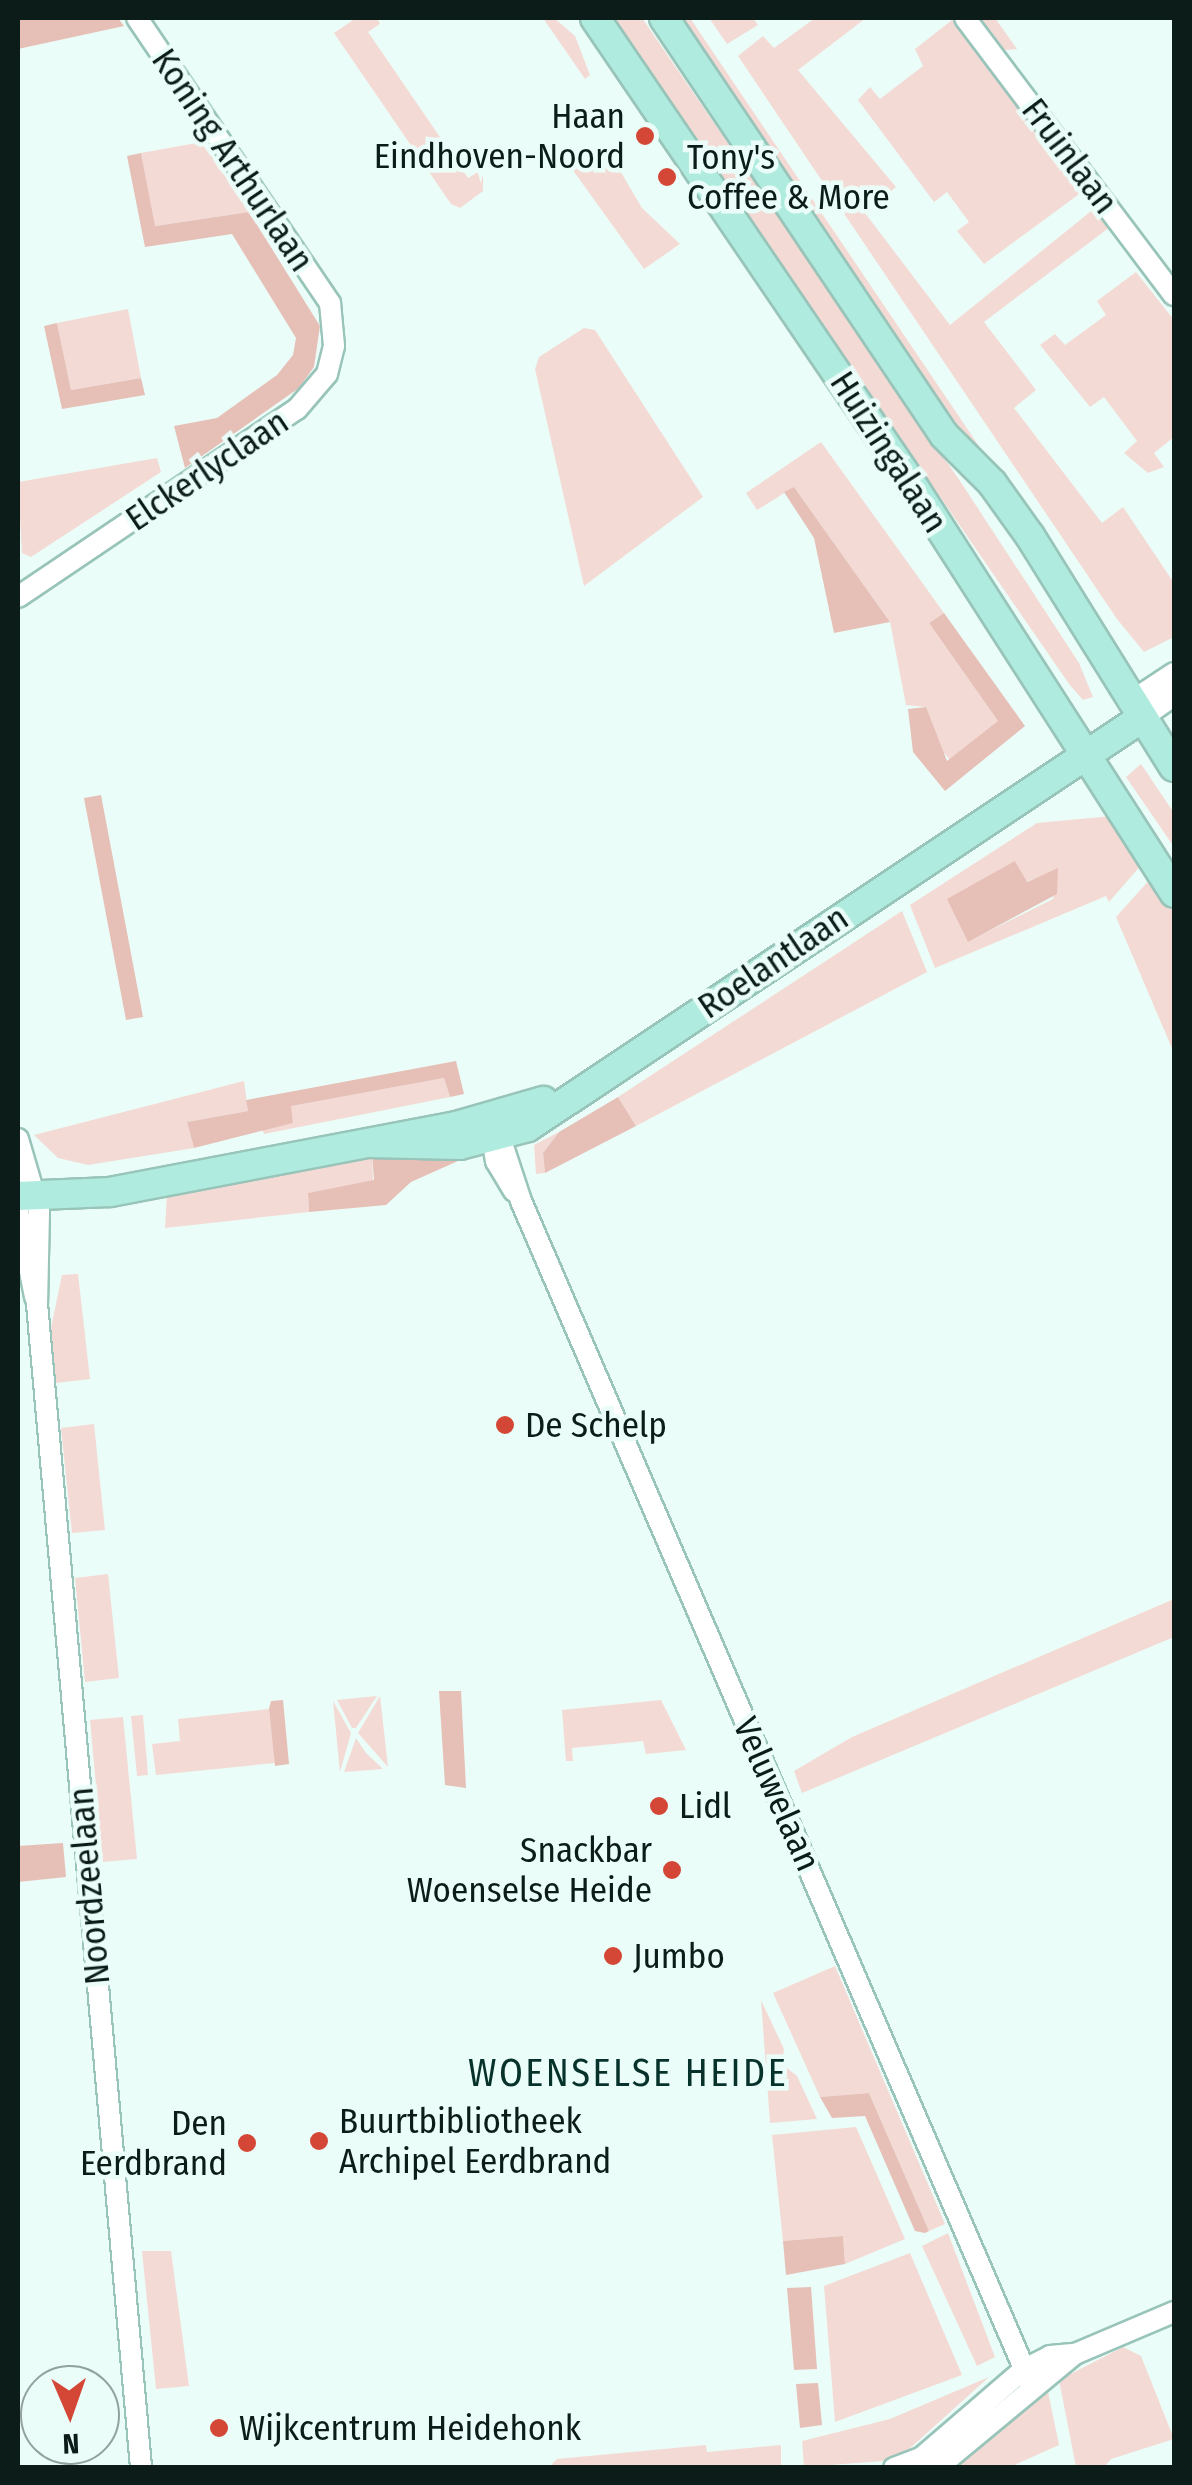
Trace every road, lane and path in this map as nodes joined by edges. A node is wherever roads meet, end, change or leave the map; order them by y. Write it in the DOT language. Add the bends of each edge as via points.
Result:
graph roads {
  1 [pos="137,18"];
  2 [pos="595,18"];
  3 [pos="664,18"];
  4 [pos="964,18"];
  5 [pos="1174,296"];
  6 [pos="330,302"];
  7 [pos="18,597"];
  8 [pos="1174,673"];
  9 [pos="1174,696"];
  10 [pos="1138,709"];
  11 [pos="1082,747"];
  12 [pos="1174,766"];
  13 [pos="1174,893"];
  14 [pos="495,1131"];
  15 [pos="18,1139"];
  16 [pos="24,1206"];
  17 [pos="1174,2312"];
  18 [pos="1028,2379"];
  19 [pos="907,2466"];
  20 [pos="141,2468"];
  21 [pos="937,2468"];
  1 -- 6 [label="street, Koning Arthurlaan"];
  2 -- 11 [label="main road, Huizingalaan"];
  3 -- 10 [label="main road, Huizingalaan" via="944,434 992,483 1030,536"];
  4 -- 5 [label="street, Fruinlaan"];
  6 -- 7 [label="street, Elckerlyclaan" via="334,346 327,374 297,410"];
  8 -- 10 [label="street"];
  9 -- 10 [label="street"];
  10 -- 11 [label="main road, Roelantlaan"];
  10 -- 12 [label="main road, Huizingalaan"];
  11 -- 13 [label="main road, Huizingalaan"];
  11 -- 14 [label="main road, Roelantlaan" via="583,1088"];
  14 -- 16 [label="main road, Roelantlaan" via="368,1143"];
  14 -- 18 [label="street, Veluwelaan"];
  15 -- 16 [label="street, Noordzeelaan"];
  16 -- 20 [label="street, Noordzeelaan"];
  17 -- 18 [label="street"];
  18 -- 19 [label="street"];
  18 -- 21 [label="street"];
}
